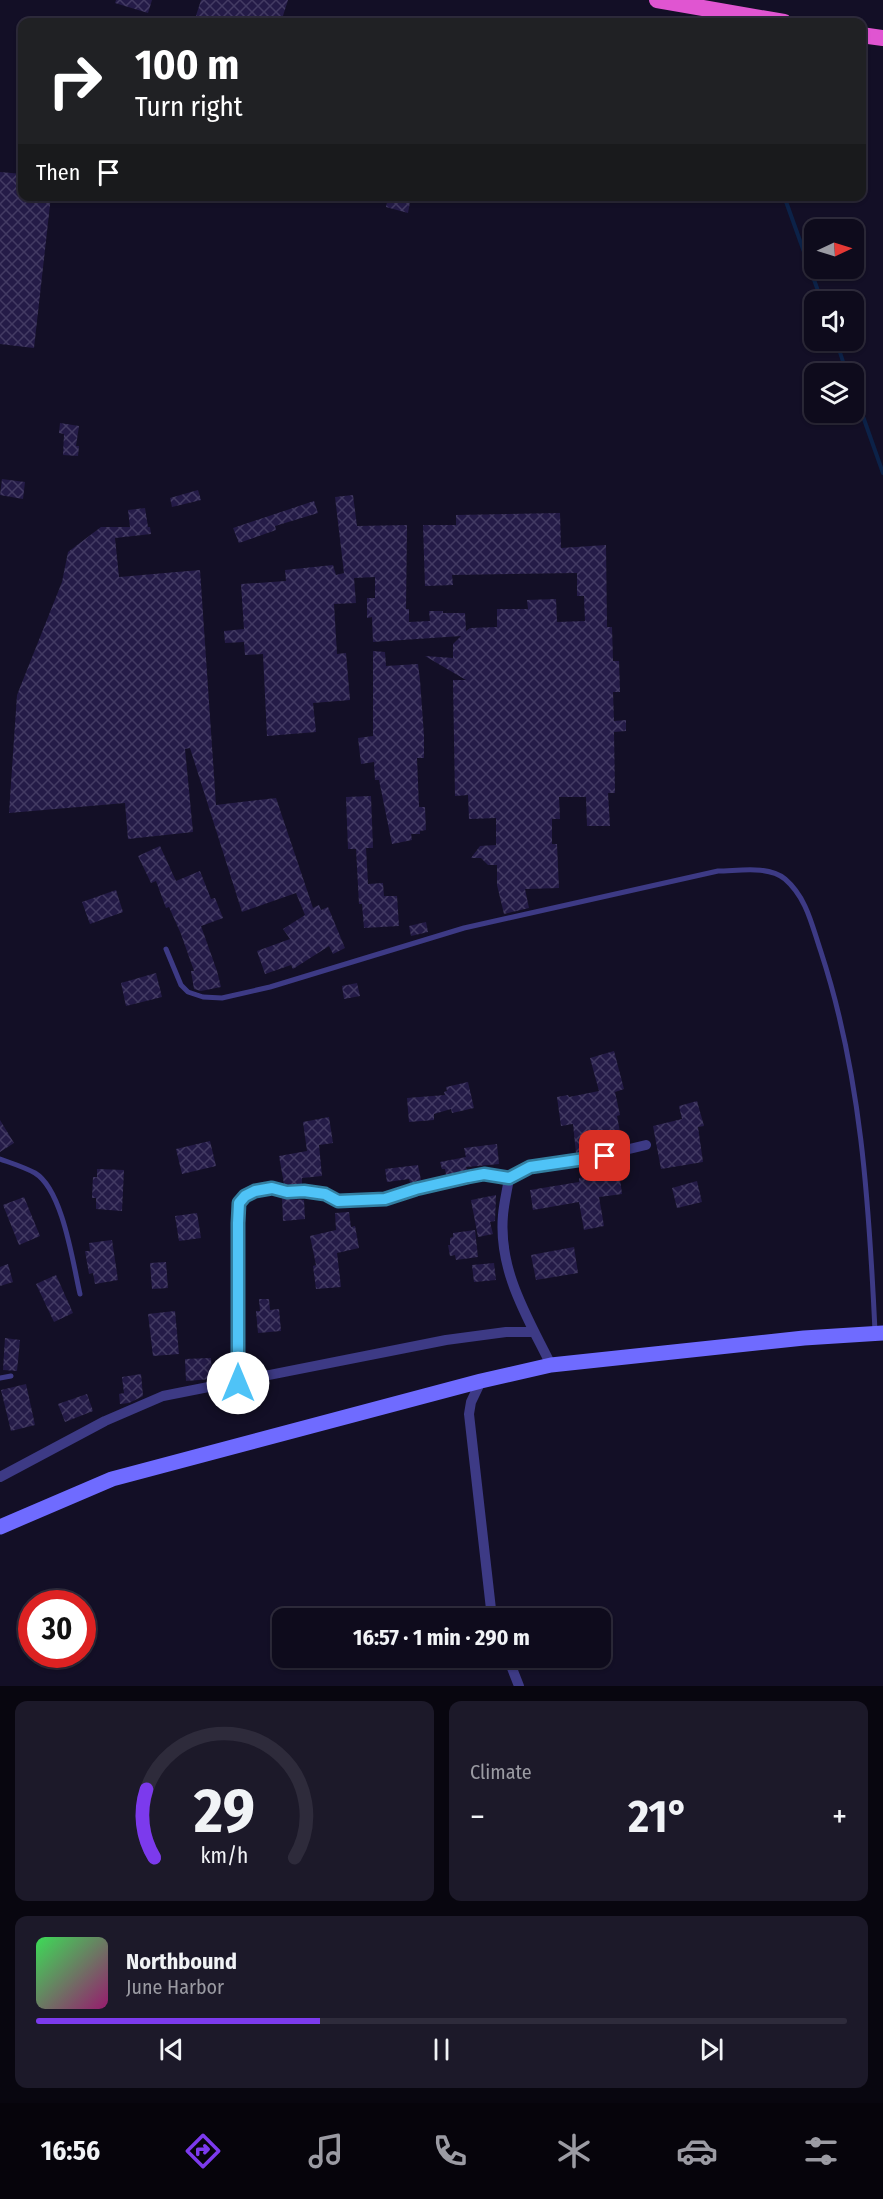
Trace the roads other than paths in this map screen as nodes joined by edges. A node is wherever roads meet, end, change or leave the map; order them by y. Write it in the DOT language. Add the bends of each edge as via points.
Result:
graph roads {
  1 [pos="657,0"];
  2 [pos="761,18"];
  3 [pos="866,36"];
  4 [pos="883,38"];
  5 [pos="166,949"];
  6 [pos="646,1145"];
  7 [pos="0,1159"];
  8 [pos="509,1178"];
  9 [pos="80,1294"];
  10 [pos="534,1332"];
  11 [pos="879,1333"];
  12 [pos="551,1365"];
  13 [pos="11,1376"];
  14 [pos="0,1378"];
  15 [pos="481,1382"];
  16 [pos="238,1383"];
  17 [pos="0,1477"];
  18 [pos="0,1527"];
  19 [pos="491,1608"];
  20 [pos="512,1668"];
  21 [pos="519,1686"];
  1 -- 2 [label="highway"];
  3 -- 4 [label="highway"];
  5 -- 11 [label="lane" via="181,985 188,992 222,998 464,928 718,871 761,870 784,878 804,902 835,995 857,1106"];
  6 -- 8 [label="street" via="530,1167"];
  7 -- 9 [label="lane" via="37,1174 54,1197"];
  8 -- 10 [label="street" via="502,1217 505,1257 512,1286"];
  8 -- 16 [label="street" via="484,1174 385,1199 338,1201 325,1194 272,1188 245,1196 239,1203 238,1223"];
  10 -- 12 [label="street"];
  10 -- 16 [label="street" via="446,1340"];
  11 -- 12 [label="main road"];
  12 -- 15 [label="main road"];
  13 -- 14 [label="lane"];
  15 -- 18 [label="main road" via="112,1479"];
  15 -- 19 [label="street" via="469,1414"];
  16 -- 17 [label="street" via="163,1396 105,1421"];
  20 -- 21 [label="street"];
}
